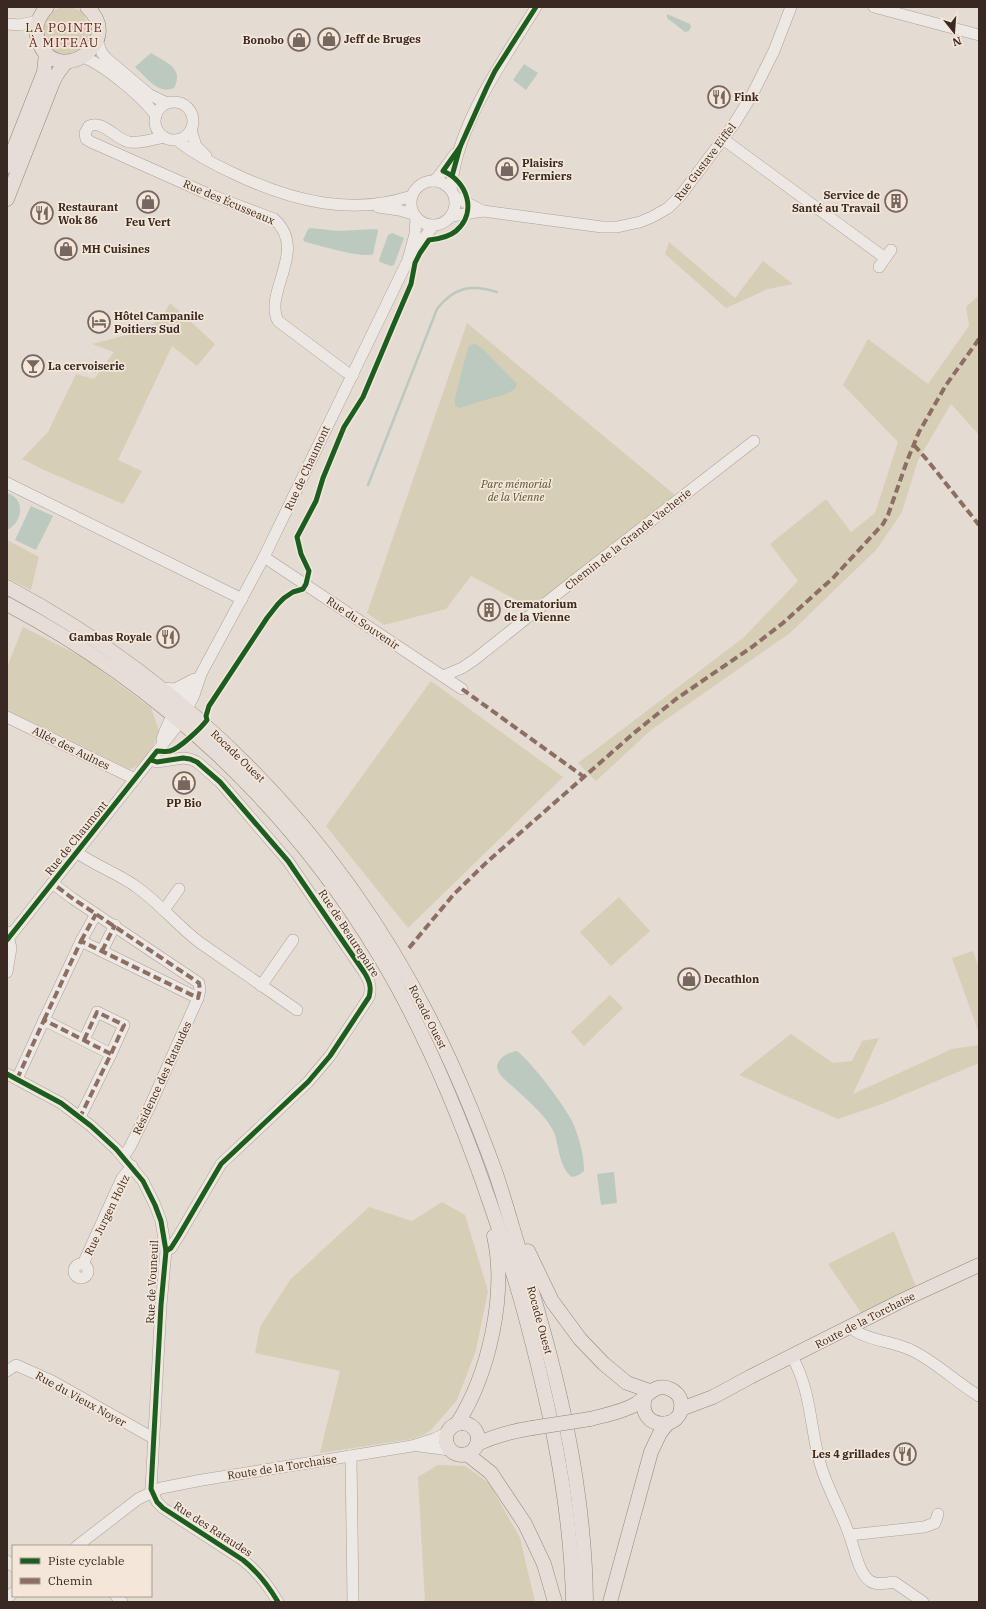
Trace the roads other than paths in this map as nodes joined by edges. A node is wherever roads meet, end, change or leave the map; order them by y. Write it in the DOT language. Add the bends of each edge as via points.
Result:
graph roads {
  1 [pos="48,7"];
  2 [pos="88,7"];
  3 [pos="536,7"];
  4 [pos="791,7"];
  5 [pos="874,7"];
  6 [pos="38,20"];
  7 [pos="7,24"];
  8 [pos="18,25"];
  9 [pos="37,35"];
  10 [pos="979,35"];
  11 [pos="97,41"];
  12 [pos="46,53"];
  13 [pos="83,57"];
  14 [pos="66,62"];
  15 [pos="167,103"];
  16 [pos="156,120"];
  17 [pos="191,130"];
  18 [pos="164,137"];
  19 [pos="723,139"];
  20 [pos="177,140"];
  21 [pos="139,142"];
  22 [pos="460,147"];
  23 [pos="7,166"];
  24 [pos="218,167"];
  25 [pos="433,181"];
  26 [pos="453,194"];
  27 [pos="412,196"];
  28 [pos="7,199"];
  29 [pos="364,205"];
  30 [pos="483,211"];
  31 [pos="415,216"];
  32 [pos="452,216"];
  33 [pos="433,226"];
  34 [pos="885,258"];
  35 [pos="408,260"];
  36 [pos="353,375"];
  37 [pos="754,441"];
  38 [pos="7,483"];
  39 [pos="264,558"];
  40 [pos="7,587"];
  41 [pos="242,599"];
  42 [pos="7,604"];
  43 [pos="201,674"];
  44 [pos="443,676"];
  45 [pos="162,688"];
  46 [pos="462,689"];
  47 [pos="180,712"];
  48 [pos="7,717"];
  49 [pos="154,755"];
  50 [pos="135,779"];
  51 [pos="76,852"];
  52 [pos="52,882"];
  53 [pos="179,889"];
  54 [pos="164,910"];
  55 [pos="96,914"];
  56 [pos="115,925"];
  57 [pos="8,936"];
  58 [pos="293,940"];
  59 [pos="81,941"];
  60 [pos="102,951"];
  61 [pos="7,972"];
  62 [pos="261,986"];
  63 [pos="198,998"];
  64 [pos="297,1010"];
  65 [pos="44,1020"];
  66 [pos="84,1040"];
  67 [pos="111,1054"];
  68 [pos="12,1077"];
  69 [pos="80,1117"];
  70 [pos="460,1118"];
  71 [pos="123,1156"];
  72 [pos="132,1166"];
  73 [pos="496,1174"];
  74 [pos="166,1251"];
  75 [pos="83,1264"];
  76 [pos="979,1265"];
  77 [pos="850,1327"];
  78 [pos="792,1357"];
  79 [pos="7,1370"];
  80 [pos="750,1377"];
  81 [pos="677,1393"];
  82 [pos="648,1394"];
  83 [pos="979,1396"];
  84 [pos="681,1409"];
  85 [pos="590,1418"];
  86 [pos="648,1418"];
  87 [pos="668,1423"];
  88 [pos="452,1428"];
  89 [pos="474,1429"];
  90 [pos="516,1430"];
  91 [pos="153,1438"];
  92 [pos="412,1446"];
  93 [pos="472,1449"];
  94 [pos="450,1450"];
  95 [pos="349,1456"];
  96 [pos="152,1492"];
  97 [pos="938,1514"];
  98 [pos="850,1535"];
  99 [pos="78,1545"];
  100 [pos="353,1599"];
  101 [pos="278,1602"];
  102 [pos="555,1602"];
  103 [pos="573,1602"];
  104 [pos="586,1602"];
  105 [pos="610,1602"];
  106 [pos="923,1602"];
  1 -- 6 [label="main road"];
  2 -- 11 [label="main road" via="97,21"];
  3 -- 22 [label="street" via="495,71"];
  4 -- 19 [label="street, Rue Gustave Eiffel" via="765,71"];
  5 -- 10 [label="street"];
  6 -- 8 [label="street"];
  6 -- 9 [label="main road"];
  7 -- 8 [label="street"];
  8 -- 9 [label="street"];
  9 -- 12 [label="main road"];
  11 -- 13 [label="main road"];
  11 -- 15 [label="street" via="106,58 150,95"];
  12 -- 14 [label="main road" via="52,58"];
  12 -- 23 [label="main road" via="44,72"];
  13 -- 14 [label="main road"];
  13 -- 16 [label="street" via="101,65 144,102"];
  14 -- 28 [label="main road" via="55,78"];
  15 -- 16 [label="street" via="162,106"];
  15 -- 17 [label="street" via="176,102 188,107 194,118"];
  16 -- 18 [label="street" via="157,130"];
  16 -- 21 [label="street" via="149,134"];
  17 -- 20 [label="street"];
  17 -- 24 [label="street" via="200,151"];
  18 -- 20 [label="street"];
  18 -- 21 [label="street, Rue des Écusseaux"];
  19 -- 30 [label="street, Rue Gustave Eiffel" via="676,202 660,213 628,226 602,227"];
  19 -- 34 [label="street"];
  20 -- 24 [label="street"];
  21 -- 36 [label="street, Rue des Écusseaux" via="124,140 97,125 89,126 85,133 86,139 91,142 208,194 274,219 284,229 287,239 284,272 274,307 278,321"];
  22 -- 25 [label="street"];
  22 -- 26 [label="street" via="452,173"];
  24 -- 29 [label="street" via="271,190 297,198 324,204"];
  25 -- 26 [label="street" via="440,182"];
  25 -- 27 [label="street" via="417,187"];
  26 -- 30 [label="street, Rue Gustave Eiffel"];
  26 -- 32 [label="street" via="455,204"];
  27 -- 29 [label="street" via="398,201"];
  27 -- 31 [label="street" via="410,202"];
  29 -- 31 [label="street" via="399,210"];
  30 -- 32 [label="street, Rue Gustave Eiffel"];
  31 -- 33 [label="street" via="421,222"];
  31 -- 35 [label="street, Rue de Chaumont" via="415,234"];
  32 -- 33 [label="street"];
  33 -- 35 [label="street, Rue de Chaumont"];
  35 -- 36 [label="street, Rue de Chaumont"];
  36 -- 39 [label="street, Rue de Chaumont"];
  37 -- 44 [label="street, Chemin de la Grande Vacherie" via="474,660"];
  38 -- 41 [label="street"];
  39 -- 41 [label="street, Rue de Chaumont"];
  39 -- 44 [label="street, Rue du Souvenir"];
  40 -- 45 [label="main road, Rocade Ouest" via="96,640"];
  41 -- 43 [label="street, Rue de Chaumont"];
  42 -- 47 [label="main road, Rocade Ouest" via="89,651"];
  43 -- 45 [label="street" via="175,689"];
  43 -- 47 [label="street, Rue de Chaumont"];
  44 -- 46 [label="street, Rue du Souvenir"];
  45 -- 47 [label="main road, Rocade Ouest"];
  47 -- 49 [label="street, Rue de Chaumont"];
  47 -- 70 [label="main road, Rocade Ouest" via="266,804 320,867 349,909 404,998"];
  47 -- 73 [label="main road, Rocade Ouest" via="222,740 276,795 330,859 372,919 430,1019 467,1099"];
  48 -- 50 [label="street, Allée des Aulnes"];
  49 -- 50 [label="street, Rue de Chaumont"];
  49 -- 74 [label="street, Rue de Beaurepaire" via="157,762 190,759 220,782 288,861 364,972 371,991 330,1056 308,1082 221,1164 178,1238"];
  50 -- 51 [label="street, Rue de Chaumont"];
  51 -- 52 [label="street, Rue de Chaumont"];
  51 -- 54 [label="street" via="138,888"];
  52 -- 55 [label="street"];
  52 -- 57 [label="street, Rue de Chaumont"];
  53 -- 54 [label="street"];
  54 -- 62 [label="street" via="187,933"];
  55 -- 56 [label="street"];
  55 -- 59 [label="street"];
  56 -- 60 [label="street"];
  56 -- 63 [label="street" via="199,983"];
  57 -- 61 [label="street" via="11,948"];
  58 -- 62 [label="street"];
  59 -- 60 [label="street"];
  59 -- 65 [label="street"];
  60 -- 63 [label="street"];
  62 -- 64 [label="street"];
  63 -- 71 [label="street, Résidence des Rataudes" via="150,1106"];
  65 -- 66 [label="street"];
  65 -- 68 [label="street"];
  66 -- 67 [label="street"];
  66 -- 67 [label="street" via="97,1012 124,1025"];
  67 -- 69 [label="street"];
  68 -- 69 [label="street, Rue de Vouneuil"];
  69 -- 71 [label="street, Rue de Vouneuil"];
  70 -- 88 [label="main road" via="493,1232 498,1270 496,1309 485,1358 472,1399"];
  70 -- 103 [label="main road, Rocade Ouest" via="506,1250 548,1405 568,1523"];
  71 -- 72 [label="street, Rue de Vouneuil"];
  72 -- 74 [label="street, Rue de Vouneuil" via="155,1204"];
  72 -- 75 [label="street, Rue Jurgen Holtz" via="122,1178"];
  73 -- 82 [label="main road" via="531,1258 560,1313 591,1351 614,1373"];
  73 -- 104 [label="main road, Rocade Ouest" via="534,1296 562,1408 582,1521"];
  74 -- 91 [label="street, Rue de Vouneuil"];
  76 -- 77 [label="main road, Route de la Torchaise"];
  77 -- 78 [label="main road, Route de la Torchaise" via="814,1339"];
  77 -- 83 [label="street" via="862,1334 912,1350"];
  78 -- 80 [label="main road, Route de la Torchaise"];
  78 -- 98 [label="street" via="808,1399 820,1463"];
  79 -- 91 [label="street, Rue du Vieux Noyer" via="16,1365 52,1381"];
  80 -- 81 [label="main road, Route de la Torchaise" via="703,1393"];
  80 -- 84 [label="main road, Route de la Torchaise" via="713,1397"];
  81 -- 82 [label="main road" via="661,1387"];
  81 -- 84 [label="main road"];
  82 -- 85 [label="main road" via="629,1408"];
  82 -- 86 [label="main road" via="644,1408"];
  84 -- 87 [label="main road" via="676,1418"];
  85 -- 86 [label="main road"];
  85 -- 90 [label="main road, bridge"];
  86 -- 87 [label="main road" via="657,1424"];
  87 -- 105 [label="main road" via="651,1452"];
  88 -- 89 [label="main road" via="466,1424"];
  88 -- 92 [label="street, Route de la Torchaise" via="434,1439"];
  88 -- 94 [label="main road" via="446,1441"];
  89 -- 90 [label="main road"];
  89 -- 93 [label="main road" via="478,1436"];
  90 -- 93 [label="main road"];
  91 -- 96 [label="street, Rue de Vouneuil" via="150,1480"];
  92 -- 94 [label="street, Route de la Torchaise"];
  92 -- 95 [label="street, Route de la Torchaise"];
  93 -- 94 [label="main road" via="458,1455"];
  93 -- 102 [label="main road" via="524,1524 544,1564"];
  95 -- 96 [label="street, Route de la Torchaise" via="186,1482"];
  95 -- 100 [label="street"];
  96 -- 99 [label="street, Route de la Torchaise" via="138,1499"];
  96 -- 101 [label="street, Rue des Rataudes" via="163,1508 254,1569"];
  97 -- 98 [label="street" via="934,1523 924,1527"];
  98 -- 106 [label="street" via="861,1570 871,1582 894,1582"];
}
